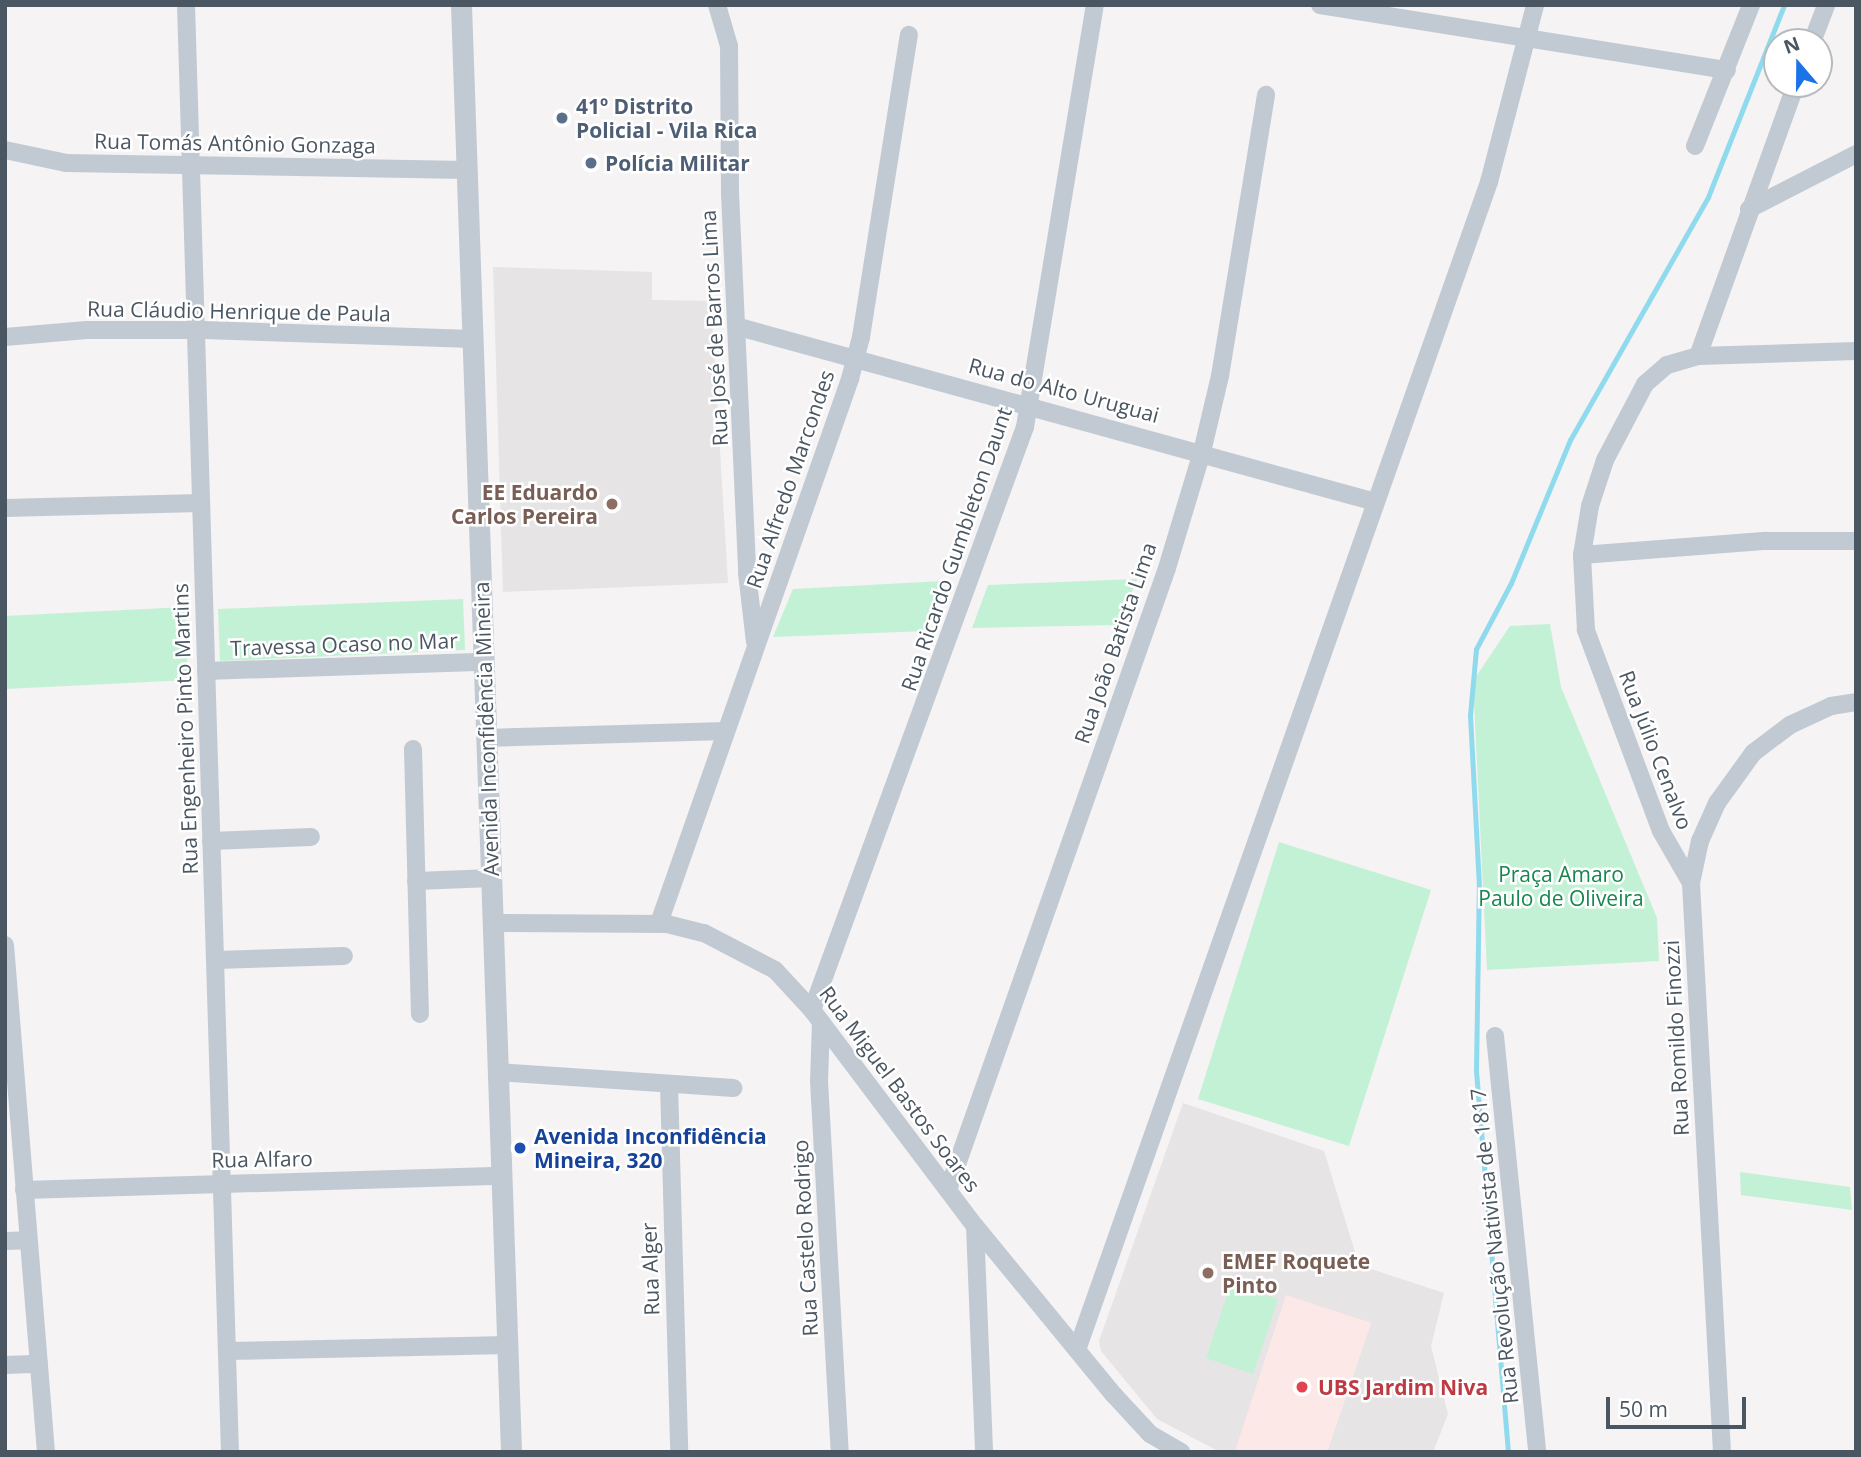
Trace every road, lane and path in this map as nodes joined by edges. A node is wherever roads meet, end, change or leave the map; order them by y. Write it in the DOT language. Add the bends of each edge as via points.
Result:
graph roads {
  1 [pos="186,5"];
  2 [pos="461,5"];
  3 [pos="715,5"];
  4 [pos="1095,5"];
  5 [pos="1320,5"];
  6 [pos="1535,5"];
  7 [pos="1751,5"];
  8 [pos="1826,5"];
  9 [pos="1817,28"];
  10 [pos="909,35"];
  11 [pos="1530,39"];
  12 [pos="1727,70"];
  13 [pos="1266,95"];
  14 [pos="1791,98"];
  15 [pos="1695,146"];
  16 [pos="5,150"];
  17 [pos="1856,153"];
  18 [pos="190,166"];
  19 [pos="466,170"];
  20 [pos="1749,209"];
  21 [pos="739,327"];
  22 [pos="194,330"];
  23 [pos="5,337"];
  24 [pos="473,339"];
  25 [pos="1854,346"];
  26 [pos="1698,356"];
  27 [pos="856,357"];
  28 [pos="1031,404"];
  29 [pos="1202,452"];
  30 [pos="1375,502"];
  31 [pos="200,503"];
  32 [pos="5,508"];
  33 [pos="1856,541"];
  34 [pos="1582,555"];
  35 [pos="755,649"];
  36 [pos="484,662"];
  37 [pos="206,671"];
  38 [pos="1856,702"];
  39 [pos="726,731"];
  40 [pos="486,738"];
  41 [pos="413,749"];
  42 [pos="311,837"];
  43 [pos="211,841"];
  44 [pos="492,878"];
  45 [pos="416,881"];
  46 [pos="1691,883"];
  47 [pos="493,923"];
  48 [pos="659,923"];
  49 [pos="5,945"];
  50 [pos="344,956"];
  51 [pos="215,960"];
  52 [pos="7,985"];
  53 [pos="420,1014"];
  54 [pos="817,1016"];
  55 [pos="1495,1036"];
  56 [pos="498,1072"];
  57 [pos="669,1084"];
  58 [pos="733,1088"];
  59 [pos="12,1113"];
  60 [pos="501,1177"];
  61 [pos="222,1182"];
  62 [pos="24,1190"];
  63 [pos="947,1190"];
  64 [pos="975,1226"];
  65 [pos="28,1240"];
  66 [pos="5,1241"];
  67 [pos="508,1345"];
  68 [pos="1077,1350"];
  69 [pos="228,1351"];
  70 [pos="39,1364"];
  71 [pos="5,1365"];
  72 [pos="1151,1443"];
  73 [pos="46,1452"];
  74 [pos="230,1452"];
  75 [pos="511,1452"];
  76 [pos="679,1452"];
  77 [pos="840,1452"];
  78 [pos="984,1452"];
  79 [pos="1181,1452"];
  80 [pos="1537,1452"];
  81 [pos="1722,1452"];
  1 -- 18 [label="street, Rua Engenheiro Pinto Martins"];
  2 -- 19 [label="street, Avenida Inconfidência Mineira"];
  3 -- 21 [label="street, Rua José de Barros Lima" via="729,46 730,193"];
  4 -- 28 [label="street, Rua Ricardo Gumbleton Daunt"];
  5 -- 11 [label="street"];
  6 -- 11 [label="street"];
  7 -- 12 [label="street"];
  8 -- 9 [label="street"];
  10 -- 27 [label="street, Rua Alfredo Marcondes"];
  11 -- 12 [label="street"];
  11 -- 30 [label="street" via="1489,182"];
  12 -- 15 [label="street"];
  13 -- 29 [label="street, Rua João Batista Lima" via="1224,350"];
  14 -- 20 [label="street"];
  16 -- 18 [label="street, Rua Tomás Antônio Gonzaga" via="66,163"];
  17 -- 20 [label="street"];
  18 -- 19 [label="street, Rua Tomás Antônio Gonzaga"];
  18 -- 22 [label="street, Rua Engenheiro Pinto Martins"];
  19 -- 24 [label="street, Avenida Inconfidência Mineira"];
  20 -- 26 [label="street"];
  21 -- 27 [label="street, Rua do Alto Uruguai"];
  21 -- 35 [label="street, Rua José de Barros Lima" via="747,573"];
  22 -- 23 [label="street, Rua Cláudio Henrique de Paula" via="87,330"];
  22 -- 24 [label="street, Rua Cláudio Henrique de Paula"];
  22 -- 31 [label="street, Rua Engenheiro Pinto Martins"];
  24 -- 36 [label="street, Avenida Inconfidência Mineira"];
  25 -- 26 [label="street"];
  26 -- 34 [label="street" via="1667,365 1645,384 1605,460 1590,506"];
  27 -- 28 [label="street, Rua do Alto Uruguai"];
  27 -- 35 [label="street, Rua Alfredo Marcondes"];
  28 -- 29 [label="street, Rua do Alto Uruguai"];
  28 -- 54 [label="street, Rua Ricardo Gumbleton Daunt"];
  29 -- 30 [label="street, Rua do Alto Uruguai"];
  29 -- 63 [label="street, Rua João Batista Lima" via="1167,568"];
  30 -- 68 [label="street" via="1237,908"];
  31 -- 32 [label="street"];
  31 -- 37 [label="street, Rua Engenheiro Pinto Martins"];
  33 -- 34 [label="street" via="1766,541"];
  34 -- 46 [label="street, Rua Júlio Cenalvo" via="1586,629 1661,831"];
  35 -- 39 [label="street, Rua Alfredo Marcondes"];
  36 -- 37 [label="street, Travessa Ocaso no Mar"];
  36 -- 40 [label="street, Avenida Inconfidência Mineira"];
  37 -- 43 [label="street, Rua Engenheiro Pinto Martins"];
  38 -- 46 [label="street, Rua Romildo Finozzi" via="1831,706 1790,725 1753,753 1717,803 1700,841"];
  39 -- 40 [label="street"];
  39 -- 48 [label="street, Rua Alfredo Marcondes"];
  40 -- 44 [label="street, Avenida Inconfidência Mineira"];
  41 -- 45 [label="street"];
  42 -- 43 [label="street"];
  43 -- 51 [label="street, Rua Engenheiro Pinto Martins"];
  44 -- 45 [label="street"];
  44 -- 47 [label="street, Avenida Inconfidência Mineira"];
  45 -- 53 [label="street"];
  46 -- 81 [label="street, Rua Romildo Finozzi"];
  47 -- 48 [label="street, Rua Miguel Bastos Soares"];
  47 -- 56 [label="street, Avenida Inconfidência Mineira"];
  48 -- 54 [label="street, Rua Miguel Bastos Soares" via="704,933 750,954 775,970"];
  49 -- 52 [label="street"];
  50 -- 51 [label="street"];
  51 -- 61 [label="street, Rua Engenheiro Pinto Martins"];
  52 -- 59 [label="street"];
  54 -- 63 [label="street, Rua Miguel Bastos Soares"];
  54 -- 77 [label="street, Rua Castelo Rodrigo"];
  55 -- 80 [label="street, Rua Revolução Nativista de 1817"];
  56 -- 57 [label="street"];
  56 -- 60 [label="street, Avenida Inconfidência Mineira"];
  57 -- 58 [label="street"];
  57 -- 76 [label="street, Rua Alger"];
  59 -- 62 [label="street"];
  60 -- 61 [label="street, Rua Alfaro"];
  60 -- 67 [label="street, Avenida Inconfidência Mineira"];
  61 -- 62 [label="street, Rua Alfaro"];
  61 -- 69 [label="street, Rua Engenheiro Pinto Martins"];
  62 -- 65 [label="street"];
  63 -- 64 [label="street, Rua Miguel Bastos Soares"];
  64 -- 68 [label="street, Rua Miguel Bastos Soares"];
  64 -- 78 [label="street"];
  65 -- 66 [label="street"];
  65 -- 70 [label="street"];
  67 -- 69 [label="street"];
  67 -- 75 [label="street, Avenida Inconfidência Mineira"];
  68 -- 72 [label="street, Rua Miguel Bastos Soares"];
  69 -- 74 [label="street, Rua Engenheiro Pinto Martins"];
  70 -- 71 [label="street"];
  70 -- 73 [label="street"];
  72 -- 79 [label="street, Rua Miguel Bastos Soares"];
}
